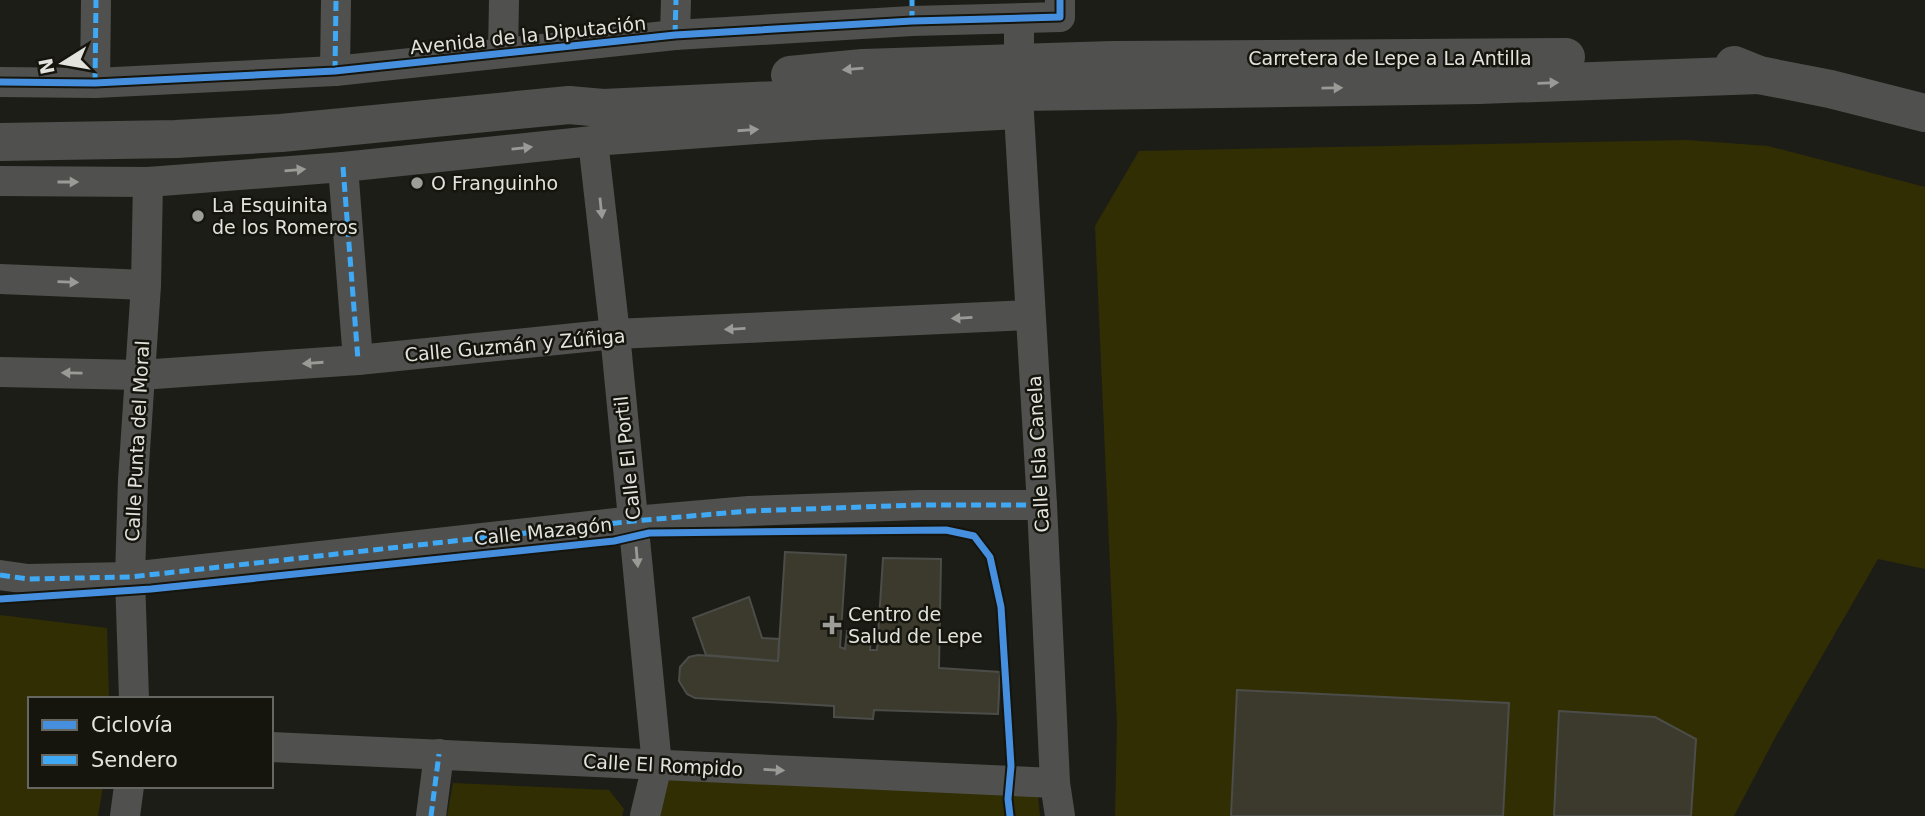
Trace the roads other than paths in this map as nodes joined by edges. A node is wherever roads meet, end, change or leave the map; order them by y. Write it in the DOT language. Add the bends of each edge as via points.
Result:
graph roads {
  1 [pos="96,0"];
  2 [pos="336,0"];
  3 [pos="504,0"];
  4 [pos="676,0"];
  5 [pos="1060,8"];
  6 [pos="912,11"];
  7 [pos="1019,19"];
  8 [pos="675,35"];
  9 [pos="503,53"];
  10 [pos="335,71"];
  11 [pos="1759,75"];
  12 [pos="0,82"];
  13 [pos="95,83"];
  14 [pos="1019,87"];
  15 [pos="569,105"];
  16 [pos="1925,113"];
  17 [pos="593,141"];
  18 [pos="0,142"];
  19 [pos="343,167"];
  20 [pos="0,181"];
  21 [pos="148,182"];
  22 [pos="0,279"];
  23 [pos="146,285"];
  24 [pos="1030,314"];
  25 [pos="615,334"];
  26 [pos="358,360"];
  27 [pos="0,372"];
  28 [pos="141,375"];
  29 [pos="1042,505"];
  30 [pos="634,521"];
  31 [pos="0,575"];
  32 [pos="130,577"];
  33 [pos="134,697"];
  34 [pos="273,747"];
  35 [pos="439,754"];
  36 [pos="657,765"];
  37 [pos="1055,783"];
  38 [pos="129,788"];
  39 [pos="125,816"];
  40 [pos="431,816"];
  41 [pos="645,816"];
  42 [pos="1060,816"];
  1 -- 13 [label="street"];
  2 -- 10 [label="street"];
  3 -- 9 [label="street"];
  4 -- 8 [label="street"];
  5 -- 7 [label="street, Avenida de la Diputación"];
  6 -- 7 [label="street, Avenida de la Diputación"];
  6 -- 8 [label="street, Avenida de la Diputación"];
  7 -- 14 [label="street"];
  8 -- 9 [label="street, Avenida de la Diputación"];
  9 -- 10 [label="street, Avenida de la Diputación"];
  10 -- 13 [label="street, Avenida de la Diputación"];
  14 -- 11 [label="main road, Carretera de Lepe a La Antilla, one-way" via="1479,85"];
  11 -- 14 [label="main road, Carretera de Lepe a La Antilla" via="1729,63 1671,57 1113,60"];
  11 -- 16 [label="main road, Carretera de Lepe a La Antilla"];
  12 -- 13 [label="street, Avenida de la Diputación"];
  14 -- 15 [label="main road" via="603,108"];
  14 -- 15 [label="main road, one-way" via="863,68 604,92"];
  17 -- 14 [label="street, one-way" via="813,125"];
  14 -- 24 [label="street, Calle Isla Canela"];
  15 -- 18 [label="main road" via="281,133"];
  19 -- 17 [label="street, one-way"];
  17 -- 25 [label="street, Calle El Portil, one-way"];
  21 -- 19 [label="street, one-way"];
  19 -- 26 [label="street"];
  20 -- 21 [label="street, one-way"];
  21 -- 23 [label="street, Calle Punta del Moral"];
  22 -- 23 [label="street, one-way"];
  23 -- 28 [label="street, Calle Punta del Moral"];
  24 -- 25 [label="street, Calle Guzmán y Zúñiga, one-way"];
  24 -- 29 [label="street, Calle Isla Canela"];
  25 -- 26 [label="street, Calle Guzmán y Zúñiga"];
  25 -- 30 [label="street, Calle El Portil"];
  26 -- 28 [label="street, Calle Guzmán y Zúñiga, one-way"];
  28 -- 27 [label="street, Calle Guzmán y Zúñiga, one-way"];
  28 -- 32 [label="street, Calle Punta del Moral"];
  29 -- 30 [label="street, Calle Mazagón" via="762,510"];
  29 -- 37 [label="street, Calle Isla Canela"];
  30 -- 32 [label="street, Calle Mazagón"];
  30 -- 36 [label="street, Calle El Portil, one-way"];
  31 -- 32 [label="street, Calle Mazagón" via="29,579"];
  32 -- 33 [label="street, Calle Punta del Moral"];
  34 -- 35 [label="street, Calle El Rompido"];
  35 -- 36 [label="street, Calle El Rompido"];
  35 -- 40 [label="street"];
  36 -- 37 [label="street, Calle El Rompido, one-way"];
  36 -- 41 [label="street, Calle El Portil"];
  37 -- 42 [label="street, Calle Isla Canela"];
  38 -- 39 [label="street"];
}
